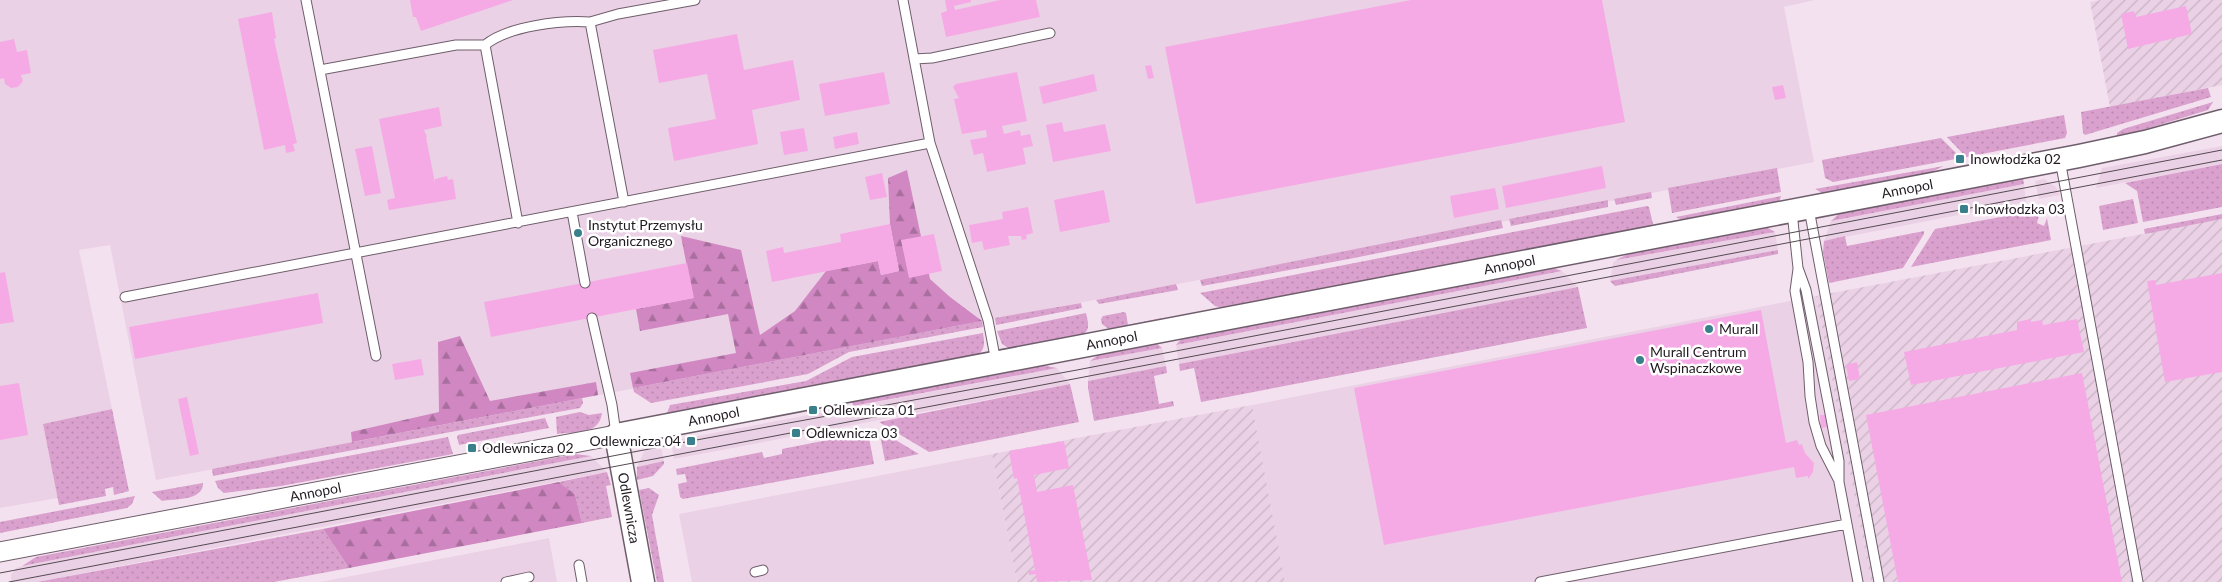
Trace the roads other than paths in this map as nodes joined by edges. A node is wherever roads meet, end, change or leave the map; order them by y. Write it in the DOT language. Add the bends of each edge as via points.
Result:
graph roads {
  1 [pos="306,0"];
  2 [pos="696,0"];
  3 [pos="903,0"];
  4 [pos="590,22"];
  5 [pos="1050,33"];
  6 [pos="485,45"];
  7 [pos="914,59"];
  8 [pos="320,70"];
  9 [pos="2222,121"];
  10 [pos="930,143"];
  11 [pos="2060,160"];
  12 [pos="624,202"];
  13 [pos="1800,210"];
  14 [pos="572,212"];
  15 [pos="518,223"];
  16 [pos="356,252"];
  17 [pos="1798,268"];
  18 [pos="585,283"];
  19 [pos="125,297"];
  20 [pos="592,318"];
  21 [pos="376,356"];
  22 [pos="996,363"];
  23 [pos="616,435"];
  24 [pos="1839,482"];
  25 [pos="1847,524"];
  26 [pos="0,552"];
  27 [pos="579,566"];
  28 [pos="529,577"];
  29 [pos="506,582"];
  30 [pos="582,582"];
  31 [pos="643,582"];
  32 [pos="1540,582"];
  33 [pos="1858,582"];
  34 [pos="1879,582"];
  35 [pos="2138,582"];
  1 -- 8 [label="lane"];
  2 -- 4 [label="lane"];
  3 -- 7 [label="lane"];
  4 -- 6 [label="lane" via="562,22 504,33"];
  4 -- 12 [label="lane"];
  5 -- 7 [label="lane"];
  6 -- 8 [label="lane" via="456,45"];
  6 -- 15 [label="lane"];
  7 -- 10 [label="lane"];
  8 -- 16 [label="lane"];
  9 -- 11 [label="street, Annopol"];
  10 -- 12 [label="lane"];
  10 -- 22 [label="lane" via="988,320"];
  11 -- 13 [label="street, Annopol"];
  11 -- 35 [label="lane"];
  12 -- 14 [label="lane"];
  13 -- 17 [label="lane"];
  13 -- 22 [label="street, Annopol"];
  13 -- 34 [label="lane"];
  14 -- 15 [label="lane"];
  14 -- 18 [label="lane"];
  15 -- 16 [label="lane"];
  16 -- 19 [label="lane"];
  16 -- 21 [label="lane"];
  17 -- 24 [label="lane" via="1806,290 1839,461"];
  17 -- 24 [label="lane" via="1795,291 1808,362 1814,422 1821,446"];
  20 -- 23 [label="lane"];
  22 -- 23 [label="street, Annopol"];
  23 -- 26 [label="street, Annopol"];
  23 -- 31 [label="street, Odlewnicza"];
  24 -- 25 [label="lane"];
  25 -- 32 [label="lane"];
  25 -- 33 [label="lane"];
  27 -- 30 [label="lane"];
  28 -- 29 [label="lane"];
}
